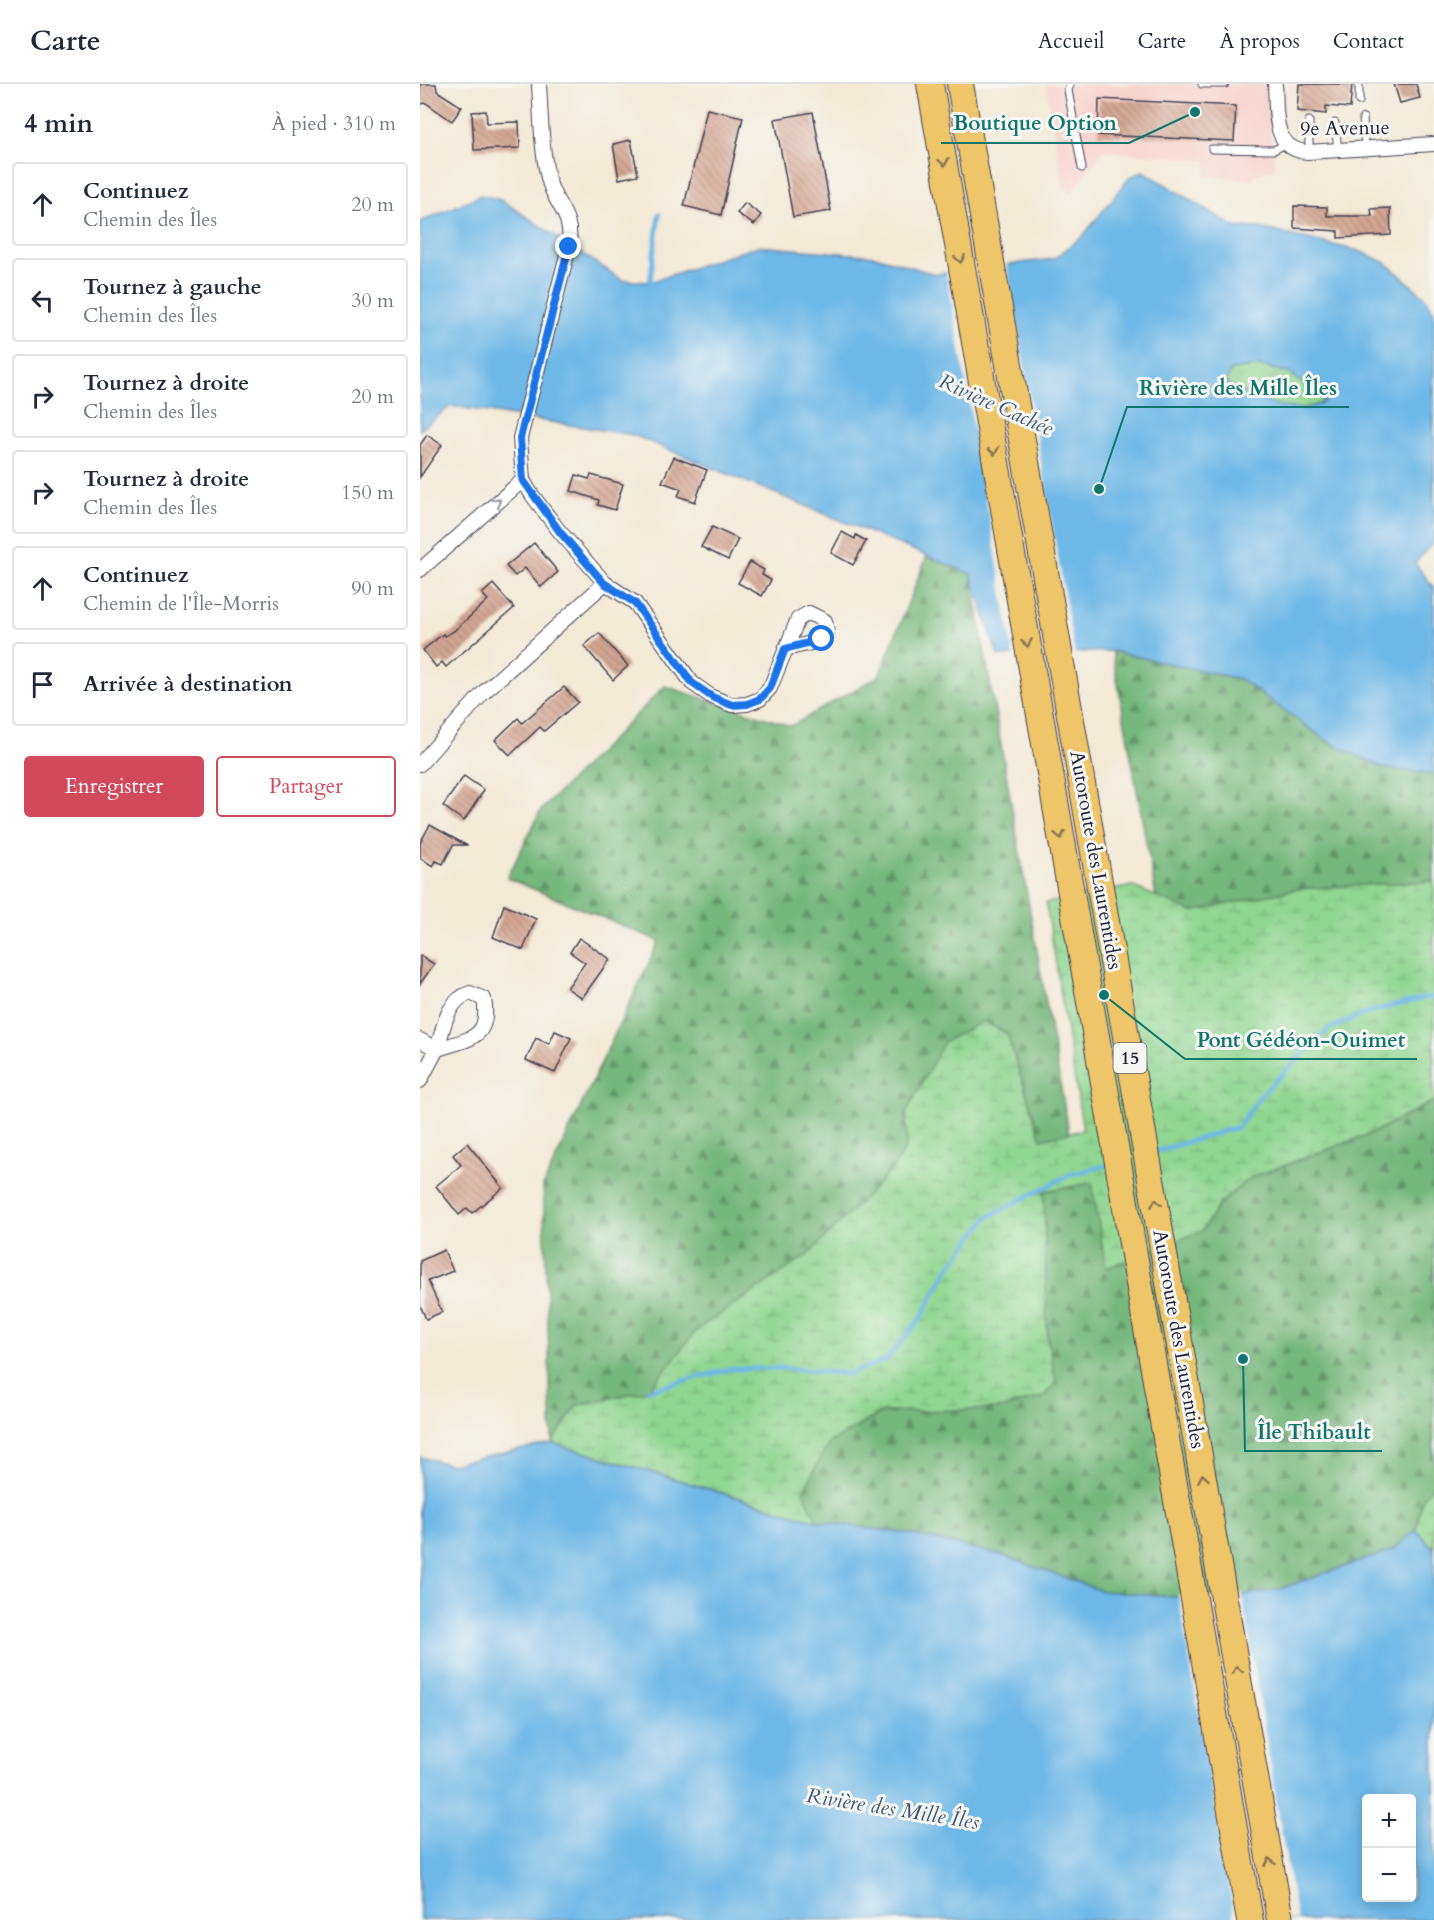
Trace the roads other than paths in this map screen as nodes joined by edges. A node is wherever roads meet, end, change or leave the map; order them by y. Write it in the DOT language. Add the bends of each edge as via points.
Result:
graph roads {
  1 [pos="539,84"];
  2 [pos="930,84"];
  3 [pos="960,84"];
  4 [pos="1070,84"];
  5 [pos="1202,84"];
  6 [pos="1225,84"];
  7 [pos="1275,84"];
  8 [pos="1359,84"];
  9 [pos="1359,101"];
  10 [pos="1363,118"];
  11 [pos="1309,122"];
  12 [pos="1335,123"];
  13 [pos="1285,144"];
  14 [pos="1434,144"];
  15 [pos="1212,149"];
  16 [pos="1365,149"];
  17 [pos="1338,150"];
  18 [pos="1310,152"];
  19 [pos="1082,168"];
  20 [pos="523,480"];
  21 [pos="420,570"];
  22 [pos="604,583"];
  23 [pos="785,649"];
  24 [pos="420,764"];
  25 [pos="420,1041"];
  26 [pos="420,1081"];
  27 [pos="1250,1920"];
  28 [pos="1280,1920"];
  1 -- 20 [label="street" via="546,167 550,185 569,223 569,247 520,438"];
  2 -- 27 [label="highway, Autoroute des Laurentides / 15, one-way"];
  28 -- 3 [label="highway, Autoroute des Laurentides / 15, one-way"];
  4 -- 19 [label="lane"];
  5 -- 6 [label="lane"];
  7 -- 13 [label="street, 9e Avenue" via="1279,132"];
  8 -- 9 [label="lane"];
  10 -- 16 [label="lane"];
  11 -- 18 [label="lane"];
  12 -- 17 [label="lane"];
  13 -- 15 [label="lane" via="1274,150"];
  13 -- 18 [label="street, 9e Avenue"];
  14 -- 16 [label="street, 9e Avenue"];
  16 -- 17 [label="street, 9e Avenue"];
  17 -- 18 [label="street, 9e Avenue"];
  21 -- 20 [label="street, one-way"];
  20 -- 22 [label="street" via="560,532"];
  22 -- 23 [label="street" via="635,603 692,683 732,705 760,699 770,688"];
  22 -- 24 [label="street" via="484,692"];
  25 -- 26 [label="street" via="437,1049"];
}
